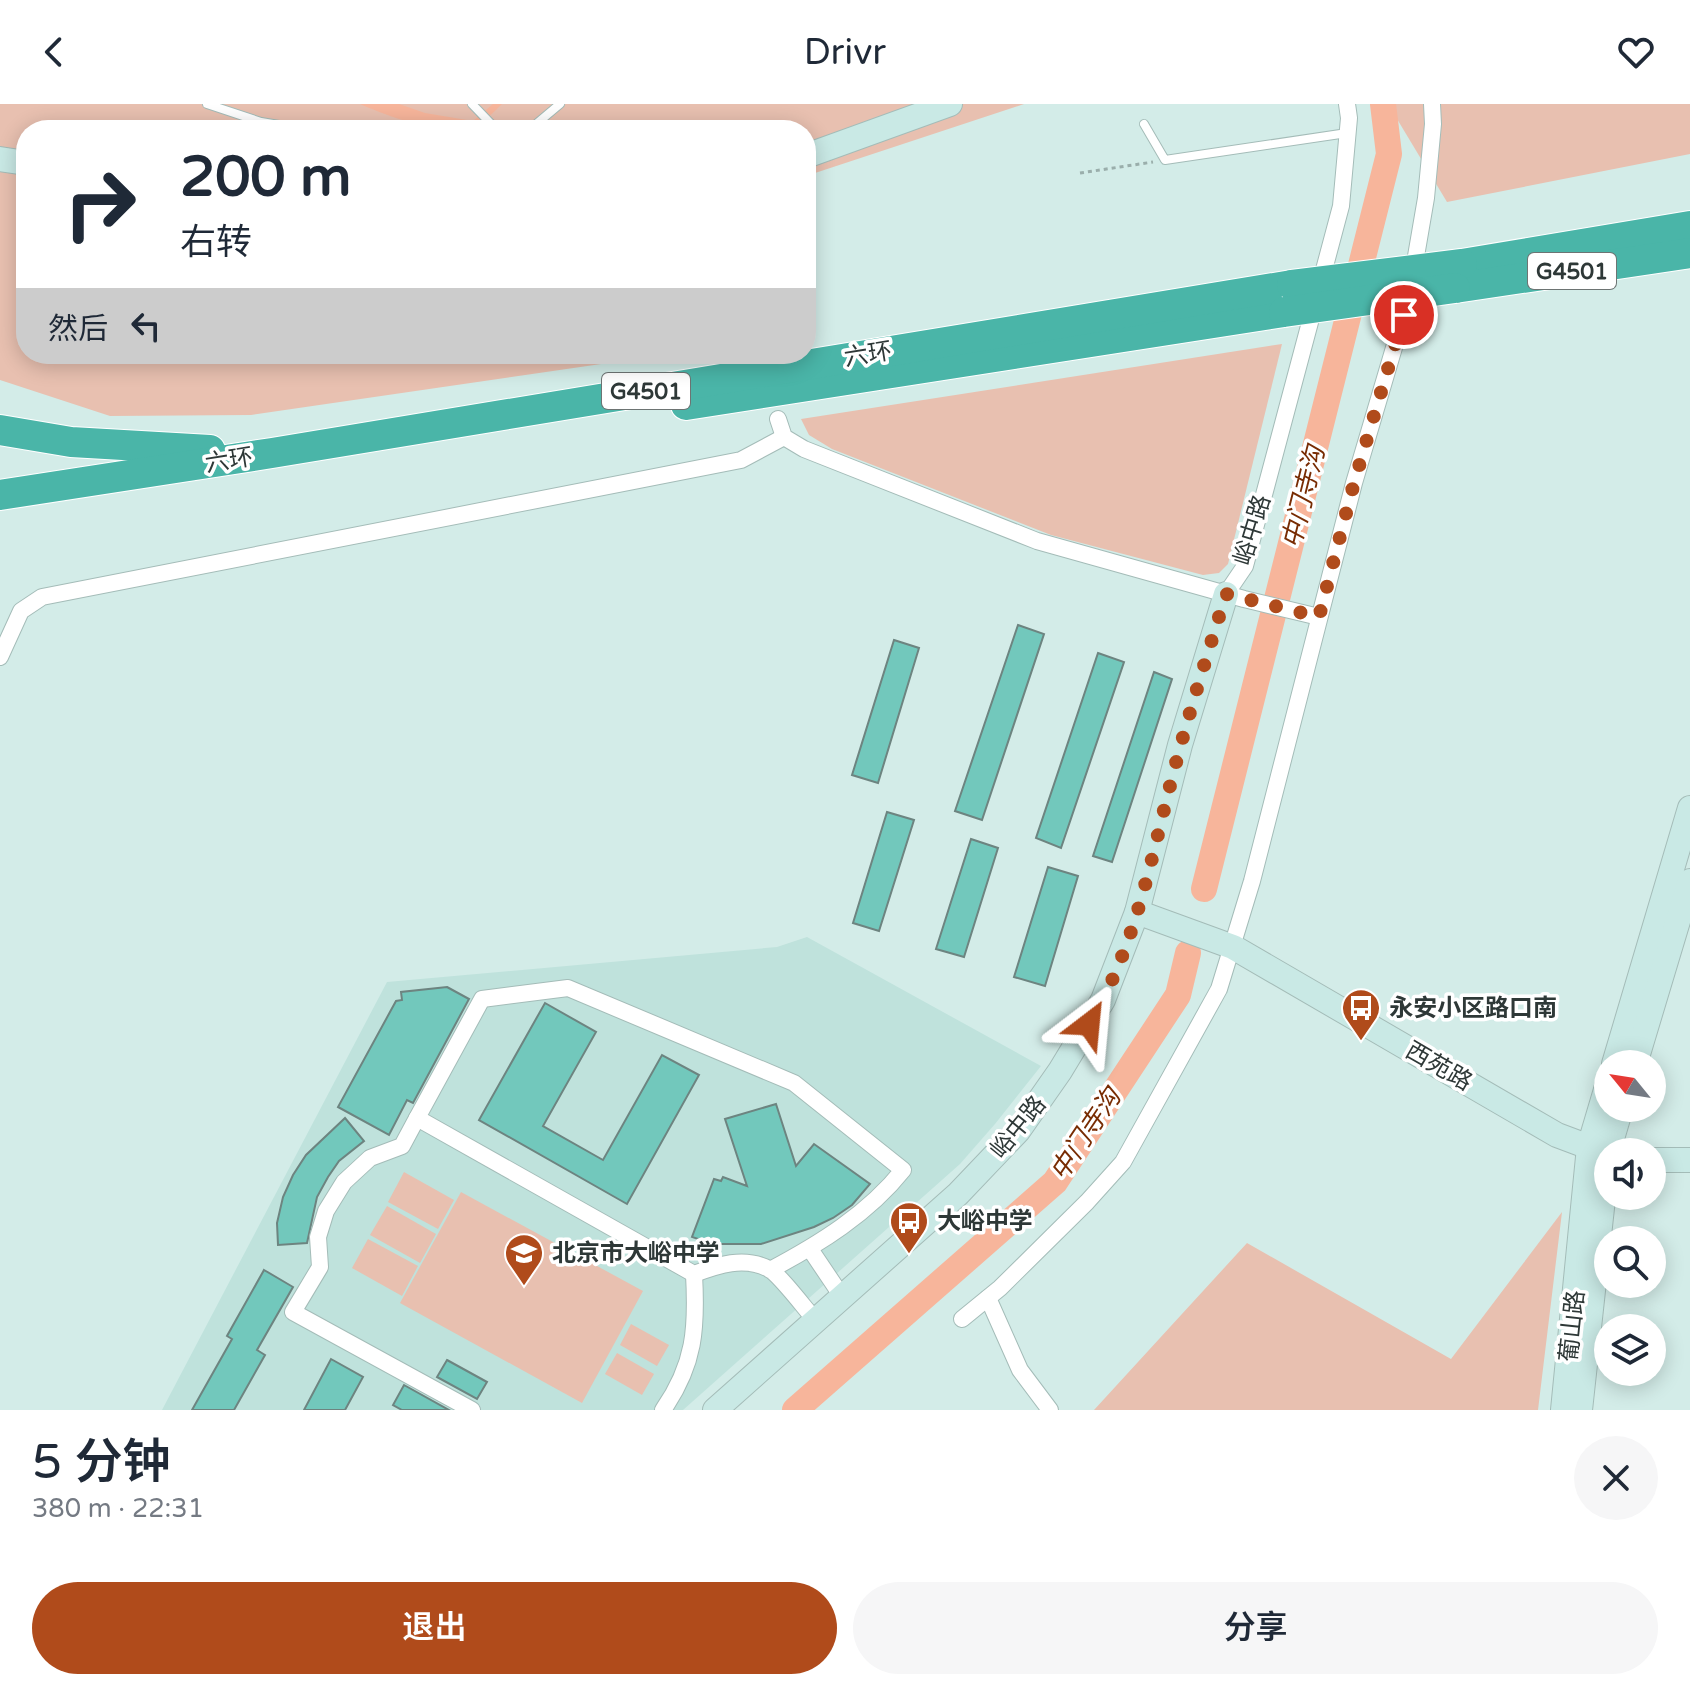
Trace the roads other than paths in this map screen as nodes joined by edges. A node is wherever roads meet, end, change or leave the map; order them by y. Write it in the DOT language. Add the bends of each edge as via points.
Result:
graph roads {
  1 [pos="207,104"];
  2 [pos="472,104"];
  3 [pos="560,104"];
  4 [pos="950,104"];
  5 [pos="1347,104"];
  6 [pos="1432,104"];
  7 [pos="255,120"];
  8 [pos="487,120"];
  9 [pos="541,120"];
  10 [pos="1144,124"];
  11 [pos="1347,133"];
  12 [pos="816,152"];
  13 [pos="1690,226"];
  14 [pos="1690,253"];
  15 [pos="1458,276"];
  16 [pos="1288,298"];
  17 [pos="778,419"];
  18 [pos="0,430"];
  19 [pos="784,437"];
  20 [pos="272,453"];
  21 [pos="0,495"];
  22 [pos="0,512"];
  23 [pos="1235,596"];
  24 [pos="1318,617"];
  25 [pos="0,657"];
  26 [pos="1690,808"];
  27 [pos="1690,881"];
  28 [pos="1137,912"];
  29 [pos="1233,947"];
  30 [pos="1618,1050"];
  31 [pos="1639,1050"];
  32 [pos="417,1118"];
  33 [pos="1594,1147"];
  34 [pos="1666,1160"];
  35 [pos="1690,1160"];
  36 [pos="1595,1210"];
  37 [pos="1599,1210"];
  38 [pos="810,1249"];
  39 [pos="770,1270"];
  40 [pos="694,1274"];
  41 [pos="843,1298"];
  42 [pos="988,1298"];
  43 [pos="962,1319"];
  44 [pos="817,1322"];
  45 [pos="472,1410"];
  46 [pos="663,1410"];
  47 [pos="715,1410"];
  48 [pos="1050,1410"];
  49 [pos="1563,1410"];
  50 [pos="1580,1410"];
  1 -- 7 [label="lane"];
  2 -- 8 [label="lane"];
  3 -- 9 [label="lane"];
  4 -- 12 [label="main road"];
  5 -- 11 [label="street, 峪中路"];
  6 -- 24 [label="street" via="1426,198 1409,297"];
  10 -- 11 [label="lane" via="1165,160"];
  11 -- 23 [label="street, 峪中路" via="1341,206"];
  13 -- 15 [label="highway, 六环 / G4501"];
  14 -- 15 [label="highway, 六环 / G4501"];
  15 -- 16 [label="highway, 六环 / G4501, bridge"];
  16 -- 20 [label="highway, 六环 / G4501"];
  16 -- 22 [label="highway, 六环 / G4501"];
  17 -- 19 [label="street"];
  18 -- 20 [label="highway" via="71,442"];
  19 -- 23 [label="street" via="1037,541"];
  19 -- 25 [label="street" via="741,460 42,597 21,611"];
  20 -- 21 [label="highway, 六环 / G4501"];
  23 -- 24 [label="street"];
  23 -- 28 [label="main road, 峪中路" via="1180,745"];
  24 -- 29 [label="street"];
  26 -- 30 [label="main road"];
  27 -- 31 [label="main road"];
  28 -- 29 [label="main road, 西苑路"];
  28 -- 41 [label="main road, 峪中路" via="1103,1000 1039,1103 990,1163"];
  29 -- 33 [label="main road, 西苑路" via="1557,1135"];
  29 -- 42 [label="street" via="1219,989 1123,1162"];
  32 -- 38 [label="street" via="482,999 568,988 794,1083 903,1170 853,1219"];
  32 -- 40 [label="street"];
  32 -- 45 [label="street" via="402,1146 370,1158 344,1182 318,1237 320,1267 293,1312"];
  34 -- 35 [label="main road"];
  36 -- 49 [label="main road, 葡山路"];
  37 -- 50 [label="main road, 葡山路"];
  38 -- 39 [label="street"];
  38 -- 41 [label="street"];
  39 -- 40 [label="street" via="736,1262"];
  39 -- 44 [label="street"];
  40 -- 46 [label="street" via="694,1344 681,1383"];
  41 -- 44 [label="main road, 峪中路"];
  42 -- 43 [label="street"];
  42 -- 48 [label="street" via="1020,1370"];
  44 -- 47 [label="main road, 峪中路"];
}
